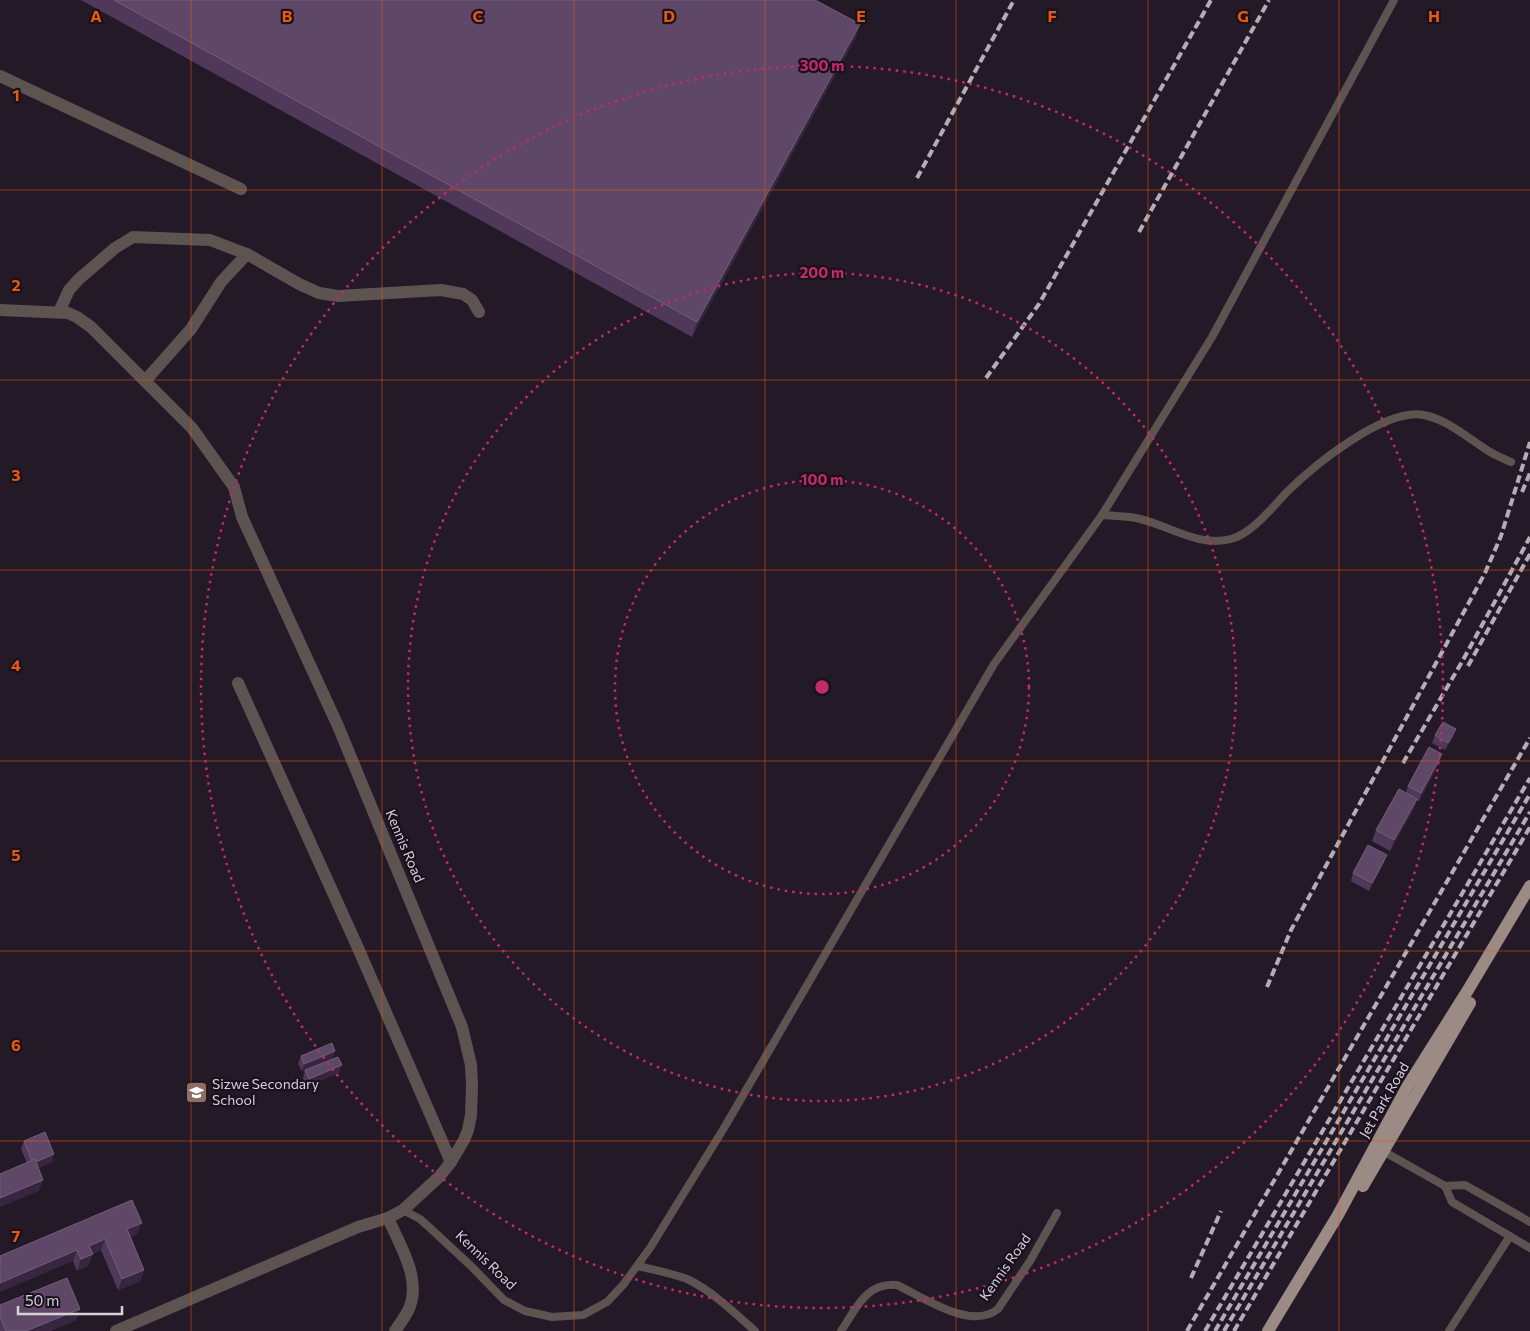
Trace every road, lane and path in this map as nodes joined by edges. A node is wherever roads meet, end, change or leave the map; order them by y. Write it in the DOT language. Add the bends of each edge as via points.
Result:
graph roads {
  1 [pos="1394,0"];
  2 [pos="0,76"];
  3 [pos="241,189"];
  4 [pos="247,254"];
  5 [pos="0,310"];
  6 [pos="59,312"];
  7 [pos="479,312"];
  8 [pos="145,381"];
  9 [pos="1511,462"];
  10 [pos="1102,515"];
  11 [pos="238,683"];
  12 [pos="1530,886"];
  13 [pos="1530,901"];
  14 [pos="1379,1149"];
  15 [pos="451,1162"];
  16 [pos="1446,1186"];
  17 [pos="403,1210"];
  18 [pos="1057,1212"];
  19 [pos="388,1218"];
  20 [pos="1530,1222"];
  21 [pos="1510,1236"];
  22 [pos="1530,1248"];
  23 [pos="638,1266"];
  24 [pos="116,1331"];
  25 [pos="396,1331"];
  26 [pos="755,1331"];
  27 [pos="841,1331"];
  28 [pos="1268,1331"];
  29 [pos="1277,1331"];
  30 [pos="1449,1331"];
  1 -- 10 [label="lane, Kennis Road" via="1212,337"];
  2 -- 3 [label="street"];
  4 -- 6 [label="street" via="210,240 133,237 79,278 69,290"];
  4 -- 7 [label="street" via="319,292 338,296 441,290 463,294 472,300"];
  4 -- 8 [label="street" via="221,282 191,330"];
  5 -- 6 [label="street"];
  6 -- 8 [label="street" via="77,317 91,327"];
  8 -- 15 [label="street, Kennis Road" via="192,428 234,487 242,517 338,726 462,1027 472,1086 470,1115 464,1140"];
  9 -- 10 [label="lane" via="1432,418 1413,413 1382,423 1348,442 1292,487 1262,518 1232,539 1212,541 1136,518"];
  10 -- 23 [label="lane, Kennis Road" via="994,664 724,1128"];
  11 -- 15 [label="street"];
  12 -- 14 [label="main road, Jet Park Road" via="1407,1087"];
  13 -- 14 [label="main road, Jet Park Road"];
  14 -- 16 [label="lane"];
  14 -- 28 [label="main road, Jet Park Road"];
  14 -- 29 [label="main road, Jet Park Road"];
  15 -- 17 [label="street, Kennis Road"];
  16 -- 20 [label="lane" via="1465,1185"];
  16 -- 21 [label="lane" via="1452,1202"];
  17 -- 19 [label="street, Kennis Road"];
  17 -- 23 [label="lane, Kennis Road" via="420,1219 504,1300 538,1315 574,1317 591,1312 614,1296"];
  18 -- 27 [label="lane, Kennis Road" via="1030,1261 993,1313 957,1314 897,1284 887,1284 867,1293"];
  19 -- 24 [label="street, Kennis Road"];
  19 -- 25 [label="street" via="413,1282 408,1310"];
  21 -- 22 [label="lane"];
  21 -- 30 [label="lane"];
  23 -- 26 [label="lane" via="688,1280 730,1308"];
}
